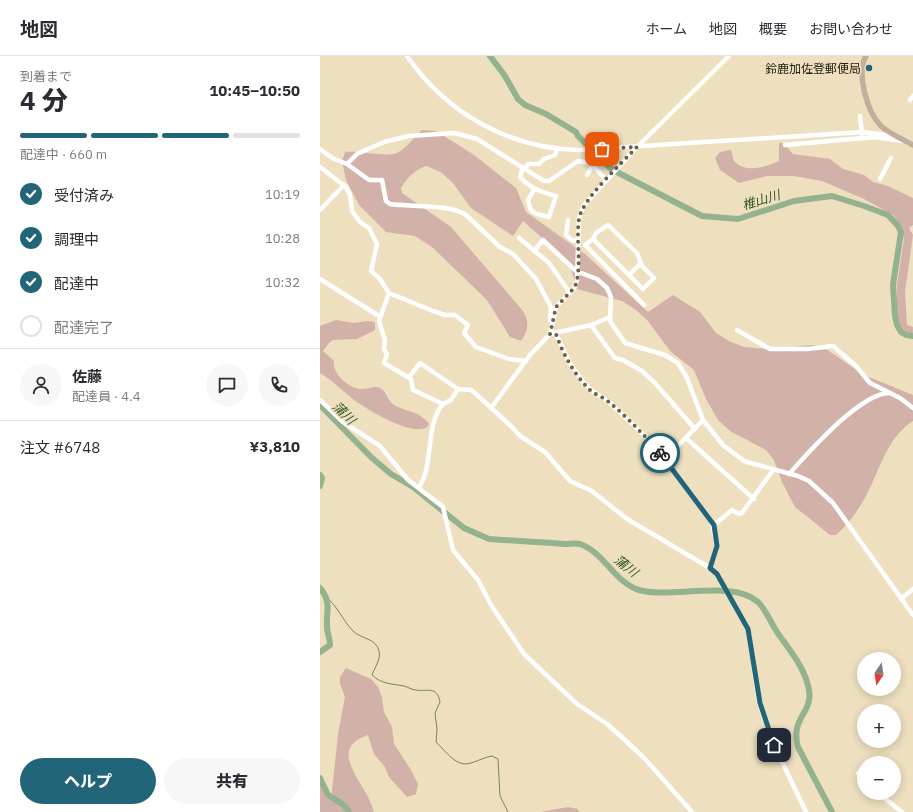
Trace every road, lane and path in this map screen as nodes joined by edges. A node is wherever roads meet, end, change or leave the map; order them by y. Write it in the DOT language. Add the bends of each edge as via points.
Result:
graph roads {
  1 [pos="407,56"];
  2 [pos="729,56"];
  3 [pos="866,56"];
  4 [pos="860,116"];
  5 [pos="862,137"];
  6 [pos="897,137"];
  7 [pos="905,141"];
  8 [pos="785,145"];
  9 [pos="913,145"];
  10 [pos="637,147"];
  11 [pos="320,149"];
  12 [pos="557,149"];
  13 [pos="891,158"];
  14 [pos="347,164"];
  15 [pos="593,165"];
  16 [pos="320,167"];
  17 [pos="524,168"];
  18 [pos="587,175"];
  19 [pos="607,179"];
  20 [pos="880,179"];
  21 [pos="344,185"];
  22 [pos="534,190"];
  23 [pos="320,210"];
  24 [pos="568,220"];
  25 [pos="519,238"];
  26 [pos="593,239"];
  27 [pos="581,244"];
  28 [pos="534,251"];
  29 [pos="641,263"];
  30 [pos="579,272"];
  31 [pos="628,275"];
  32 [pos="320,279"];
  33 [pos="570,292"];
  34 [pos="389,293"];
  35 [pos="644,305"];
  36 [pos="379,316"];
  37 [pos="610,317"];
  38 [pos="591,324"];
  39 [pos="737,330"];
  40 [pos="550,334"];
  41 [pos="556,334"];
  42 [pos="526,360"];
  43 [pos="409,377"];
  44 [pos="458,389"];
  45 [pos="892,393"];
  46 [pos="320,400"];
  47 [pos="443,404"];
  48 [pos="491,408"];
  49 [pos="913,408"];
  50 [pos="703,420"];
  51 [pos="695,429"];
  52 [pos="686,439"];
  53 [pos="665,458"];
  54 [pos="774,470"];
  55 [pos="789,474"];
  56 [pos="419,487"];
  57 [pos="754,499"];
  58 [pos="714,525"];
  59 [pos="710,568"];
  60 [pos="913,590"];
  61 [pos="901,600"];
  62 [pos="913,616"];
  63 [pos="887,800"];
  64 [pos="692,812"];
  65 [pos="806,812"];
  66 [pos="902,812"];
  1 -- 12 [label="street" via="438,94 471,118 511,138"];
  2 -- 10 [label="street"];
  3 -- 6 [label="main road" via="862,64 861,77 873,115 881,126"];
  4 -- 5 [label="street"];
  5 -- 7 [label="street"];
  5 -- 8 [label="street"];
  6 -- 7 [label="main road"];
  6 -- 10 [label="street" via="863,132"];
  7 -- 9 [label="main road"];
  10 -- 12 [label="street"];
  10 -- 19 [label="street"];
  11 -- 14 [label="street"];
  12 -- 17 [label="street" via="555,155 539,164 528,164"];
  13 -- 20 [label="street"];
  14 -- 17 [label="street" via="357,154 384,142 410,136 456,133 477,138"];
  14 -- 40 [label="street" via="369,180 382,180 386,201 390,204 463,212 500,247 513,254 536,278 551,307"];
  15 -- 17 [label="street" via="578,161 547,182"];
  15 -- 18 [label="street"];
  15 -- 19 [label="street"];
  16 -- 21 [label="street"];
  17 -- 22 [label="street" via="520,176"];
  19 -- 27 [label="street" via="582,209 579,218"];
  21 -- 23 [label="street"];
  21 -- 34 [label="street" via="350,195 352,211 360,222 369,228 377,244 371,271"];
  22 -- 22 [label="street" via="556,196 549,217 532,213 530,210 528,200"];
  24 -- 27 [label="street" via="567,237"];
  25 -- 28 [label="street"];
  26 -- 27 [label="street"];
  26 -- 29 [label="street" via="596,233 608,225 638,254"];
  26 -- 31 [label="street"];
  27 -- 30 [label="street"];
  27 -- 35 [label="street"];
  28 -- 30 [label="street" via="543,240"];
  28 -- 33 [label="street" via="552,267"];
  29 -- 31 [label="street"];
  29 -- 31 [label="street" via="654,278 643,290"];
  30 -- 33 [label="street" via="575,287"];
  30 -- 37 [label="street" via="597,279 607,288 612,303"];
  32 -- 36 [label="street"];
  33 -- 40 [label="street" via="556,307"];
  34 -- 36 [label="street"];
  34 -- 42 [label="street" via="428,309 457,316 468,325 464,333 476,347 509,359"];
  36 -- 43 [label="street" via="387,354 384,363"];
  37 -- 38 [label="street"];
  37 -- 50 [label="street" via="612,326 627,345 664,355 678,363 687,378"];
  38 -- 41 [label="street"];
  38 -- 51 [label="street" via="615,358 642,371"];
  39 -- 45 [label="street" via="770,349 833,346 856,366 870,383"];
  40 -- 41 [label="street"];
  40 -- 42 [label="street"];
  41 -- 53 [label="street" via="569,362 584,383 642,432"];
  42 -- 48 [label="street"];
  43 -- 44 [label="street" via="420,363"];
  43 -- 47 [label="street" via="413,390"];
  44 -- 47 [label="street" via="452,400"];
  44 -- 48 [label="street" via="471,390"];
  45 -- 49 [label="street"];
  45 -- 55 [label="street" via="876,395 833,428"];
  46 -- 56 [label="street" via="347,425 380,446 406,477"];
  47 -- 56 [label="street" via="438,412 428,447 425,473"];
  48 -- 59 [label="street" via="520,436 545,452 570,480 592,491 627,519"];
  50 -- 51 [label="street"];
  50 -- 54 [label="street" via="723,445 740,458"];
  51 -- 52 [label="street"];
  52 -- 53 [label="street"];
  52 -- 57 [label="street"];
  53 -- 58 [label="street"];
  54 -- 55 [label="street"];
  54 -- 57 [label="street"];
  55 -- 61 [label="street" via="809,481 832,502"];
  56 -- 64 [label="street" via="445,510 453,550 478,580 491,605 524,654 559,688 624,738"];
  57 -- 58 [label="street" via="741,514 732,510"];
  58 -- 59 [label="street" via="717,546"];
  59 -- 65 [label="street" via="717,574 750,636 758,696 774,745"];
  60 -- 61 [label="street"];
  61 -- 62 [label="street"];
  63 -- 66 [label="street"];
}
